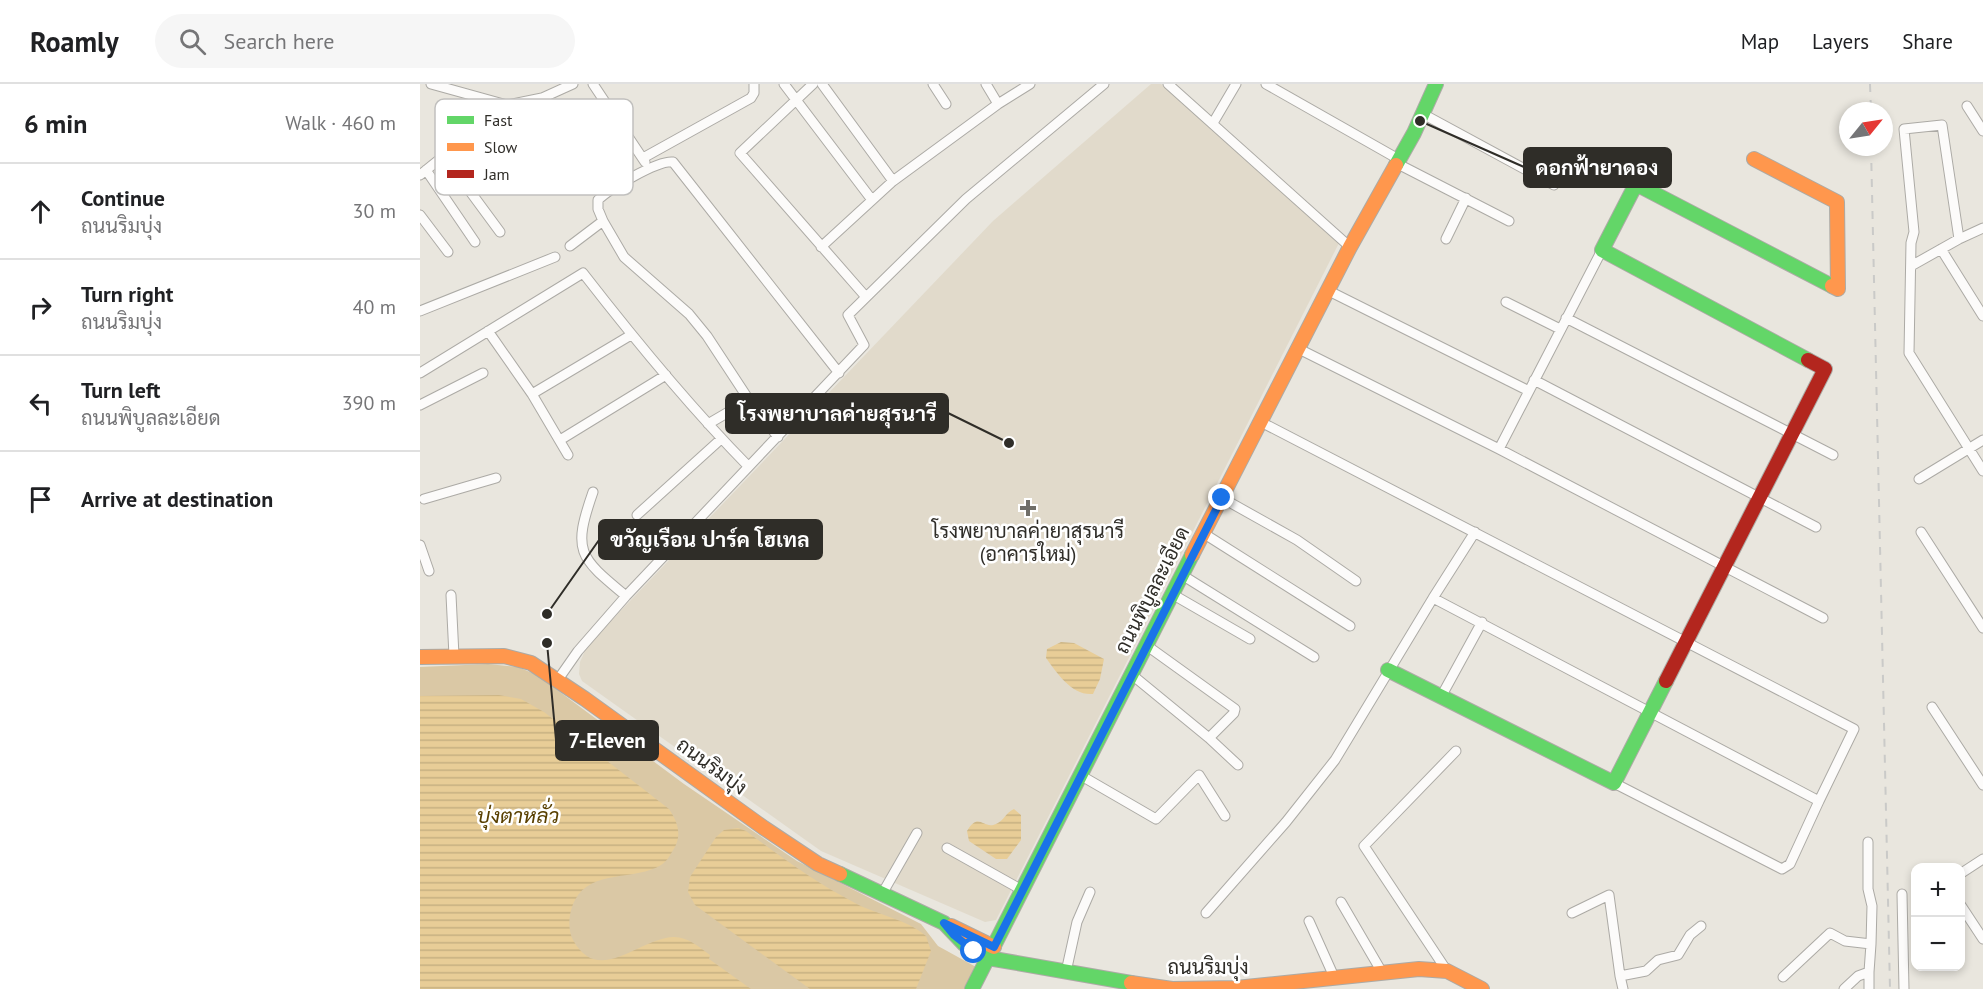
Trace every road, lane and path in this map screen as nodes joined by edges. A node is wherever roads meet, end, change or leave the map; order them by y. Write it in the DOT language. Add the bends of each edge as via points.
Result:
graph roads {
  1 [pos="431,84"];
  2 [pos="573,84"];
  3 [pos="593,84"];
  4 [pos="754,84"];
  5 [pos="784,84"];
  6 [pos="813,84"];
  7 [pos="822,84"];
  8 [pos="933,84"];
  9 [pos="986,84"];
  10 [pos="1030,84"];
  11 [pos="1104,84"];
  12 [pos="1168,84"];
  13 [pos="1236,84"];
  14 [pos="1266,84"];
  15 [pos="1436,84"];
  16 [pos="542,98"];
  17 [pos="485,99"];
  18 [pos="537,99"];
  19 [pos="603,99"];
  20 [pos="796,100"];
  21 [pos="946,104"];
  22 [pos="998,105"];
  23 [pos="1967,106"];
  24 [pos="1423,114"];
  25 [pos="1213,123"];
  26 [pos="1983,131"];
  27 [pos="633,143"];
  28 [pos="643,158"];
  29 [pos="1754,159"];
  30 [pos="1399,162"];
  31 [pos="435,163"];
  32 [pos="649,170"];
  33 [pos="423,172"];
  34 [pos="633,179"];
  35 [pos="893,181"];
  36 [pos="1554,185"];
  37 [pos="435,188"];
  38 [pos="440,195"];
  39 [pos="473,195"];
  40 [pos="602,195"];
  41 [pos="1466,198"];
  42 [pos="872,200"];
  43 [pos="420,215"];
  44 [pos="1509,220"];
  45 [pos="603,221"];
  46 [pos="1983,228"];
  47 [pos="500,232"];
  48 [pos="1446,239"];
  49 [pos="1959,239"];
  50 [pos="475,242"];
  51 [pos="570,246"];
  52 [pos="1350,246"];
  53 [pos="821,247"];
  54 [pos="1941,249"];
  55 [pos="1602,250"];
  56 [pos="448,252"];
  57 [pos="555,257"];
  58 [pos="1911,266"];
  59 [pos="1329,291"];
  60 [pos="866,297"];
  61 [pos="1506,302"];
  62 [pos="420,311"];
  63 [pos="1983,316"];
  64 [pos="1566,318"];
  65 [pos="1560,329"];
  66 [pos="488,331"];
  67 [pos="631,335"];
  68 [pos="1299,349"];
  69 [pos="420,373"];
  70 [pos="483,373"];
  71 [pos="839,373"];
  72 [pos="666,375"];
  73 [pos="1534,380"];
  74 [pos="1529,391"];
  75 [pos="532,394"];
  76 [pos="749,400"];
  77 [pos="420,405"];
  78 [pos="1261,422"];
  79 [pos="708,424"];
  80 [pos="1792,434"];
  81 [pos="778,437"];
  82 [pos="721,439"];
  83 [pos="560,440"];
  84 [pos="1983,440"];
  85 [pos="1499,449"];
  86 [pos="1969,449"];
  87 [pos="568,455"];
  88 [pos="1833,455"];
  89 [pos="748,466"];
  90 [pos="1983,471"];
  91 [pos="496,478"];
  92 [pos="1920,479"];
  93 [pos="593,492"];
  94 [pos="1222,498"];
  95 [pos="1759,498"];
  96 [pos="422,499"];
  97 [pos="637,514"];
  98 [pos="1816,527"];
  99 [pos="1475,532"];
  100 [pos="1921,532"];
  101 [pos="1203,534"];
  102 [pos="420,545"];
  103 [pos="1724,566"];
  104 [pos="429,571"];
  105 [pos="1182,575"];
  106 [pos="1356,582"];
  107 [pos="1172,594"];
  108 [pos="451,595"];
  109 [pos="626,596"];
  110 [pos="1433,597"];
  111 [pos="1823,618"];
  112 [pos="1482,622"];
  113 [pos="1350,626"];
  114 [pos="1983,628"];
  115 [pos="1250,639"];
  116 [pos="1686,641"];
  117 [pos="1146,645"];
  118 [pos="454,656"];
  119 [pos="420,657"];
  120 [pos="1314,657"];
  121 [pos="1388,669"];
  122 [pos="1131,674"];
  123 [pos="557,681"];
  124 [pos="1442,695"];
  125 [pos="1932,707"];
  126 [pos="1651,711"];
  127 [pos="1209,738"];
  128 [pos="1456,751"];
  129 [pos="1238,765"];
  130 [pos="1080,775"];
  131 [pos="1614,783"];
  132 [pos="1983,785"];
  133 [pos="1818,801"];
  134 [pos="1225,816"];
  135 [pos="917,833"];
  136 [pos="1868,843"];
  137 [pos="947,848"];
  138 [pos="1983,860"];
  139 [pos="1965,871"];
  140 [pos="1022,890"];
  141 [pos="1090,892"];
  142 [pos="882,894"];
  143 [pos="1902,894"];
  144 [pos="1341,902"];
  145 [pos="1965,912"];
  146 [pos="1206,913"];
  147 [pos="1572,913"];
  148 [pos="1309,921"];
  149 [pos="1701,926"];
  150 [pos="1983,939"];
  151 [pos="1871,944"];
  152 [pos="991,952"];
  153 [pos="1447,971"];
  154 [pos="1066,972"];
  155 [pos="1869,972"];
  156 [pos="1383,974"];
  157 [pos="1620,976"];
  158 [pos="1784,977"];
  159 [pos="1335,979"];
  160 [pos="972,989"];
  161 [pos="1482,989"];
  162 [pos="1623,989"];
  163 [pos="1844,989"];
  164 [pos="1869,989"];
  165 [pos="1904,989"];
  1 -- 17 [label="street"];
  2 -- 16 [label="street"];
  3 -- 19 [label="street"];
  4 -- 28 [label="street" via="751,98"];
  5 -- 20 [label="street"];
  6 -- 20 [label="street"];
  7 -- 35 [label="street"];
  8 -- 21 [label="street"];
  9 -- 22 [label="street"];
  10 -- 22 [label="street"];
  11 -- 60 [label="street" via="966,199"];
  12 -- 25 [label="street"];
  13 -- 25 [label="street"];
  14 -- 30 [label="street"];
  15 -- 24 [label="street, ถนนพิบูลละเอียด"];
  16 -- 18 [label="street"];
  20 -- 42 [label="street"];
  20 -- 53 [label="street" via="740,153"];
  22 -- 35 [label="street"];
  23 -- 26 [label="street"];
  24 -- 30 [label="street, ถนนพิบูลละเอียด"];
  24 -- 36 [label="street"];
  25 -- 52 [label="street"];
  27 -- 28 [label="street"];
  28 -- 32 [label="street"];
  29 -- 55 [label="street" via="1837,202 1838,288 1636,184"];
  30 -- 41 [label="street"];
  30 -- 52 [label="street, ถนนพิบูลละเอียด"];
  31 -- 33 [label="street"];
  32 -- 34 [label="street"];
  32 -- 71 [label="street" via="668,162 677,166"];
  33 -- 37 [label="street"];
  35 -- 42 [label="street"];
  38 -- 50 [label="street"];
  39 -- 47 [label="street"];
  40 -- 45 [label="street" via="598,209"];
  41 -- 44 [label="street"];
  41 -- 48 [label="street"];
  42 -- 53 [label="street"];
  43 -- 56 [label="street"];
  45 -- 51 [label="street"];
  45 -- 76 [label="street" via="624,257 689,314 707,336"];
  46 -- 49 [label="street"];
  49 -- 54 [label="street"];
  49 -- 58 [label="street" via="1942,124 1904,129 1914,232"];
  52 -- 59 [label="street, ถนนพิบูลละเอียด"];
  53 -- 60 [label="street"];
  54 -- 58 [label="street"];
  54 -- 63 [label="street"];
  55 -- 64 [label="street"];
  55 -- 80 [label="street" via="1825,369"];
  57 -- 62 [label="street"];
  58 -- 86 [label="street" via="1908,353"];
  59 -- 68 [label="street, ถนนพิบูลละเอียด"];
  59 -- 74 [label="street"];
  60 -- 71 [label="street" via="849,315 864,345"];
  61 -- 65 [label="street"];
  64 -- 65 [label="street"];
  64 -- 80 [label="street"];
  65 -- 73 [label="street"];
  66 -- 67 [label="street" via="584,273"];
  66 -- 69 [label="street"];
  66 -- 75 [label="street"];
  67 -- 72 [label="street"];
  67 -- 75 [label="street"];
  68 -- 78 [label="street, ถนนพิบูลละเอียด"];
  68 -- 85 [label="street"];
  70 -- 77 [label="street"];
  71 -- 81 [label="street"];
  72 -- 79 [label="street"];
  72 -- 83 [label="street"];
  73 -- 74 [label="street"];
  73 -- 95 [label="street"];
  74 -- 85 [label="street"];
  75 -- 83 [label="street"];
  76 -- 79 [label="street"];
  76 -- 81 [label="street"];
  78 -- 94 [label="street, ถนนพิบูลละเอียด"];
  78 -- 99 [label="street"];
  79 -- 82 [label="street"];
  80 -- 88 [label="street"];
  80 -- 95 [label="street"];
  81 -- 89 [label="street"];
  82 -- 89 [label="street"];
  82 -- 97 [label="street"];
  83 -- 87 [label="street"];
  84 -- 86 [label="street"];
  85 -- 103 [label="street"];
  86 -- 90 [label="street"];
  86 -- 92 [label="street"];
  89 -- 109 [label="street"];
  91 -- 96 [label="street"];
  93 -- 109 [label="street" via="581,526 586,560"];
  94 -- 101 [label="street, ถนนพิบูลละเอียด"];
  94 -- 106 [label="street" via="1297,540"];
  95 -- 98 [label="street"];
  95 -- 103 [label="street"];
  99 -- 110 [label="street"];
  99 -- 116 [label="street"];
  100 -- 114 [label="street"];
  101 -- 105 [label="street, ถนนพิบูลละเอียด"];
  101 -- 113 [label="street"];
  102 -- 104 [label="street"];
  103 -- 111 [label="street"];
  103 -- 116 [label="street"];
  105 -- 107 [label="street, ถนนพิบูลละเอียด"];
  105 -- 120 [label="street"];
  107 -- 115 [label="street"];
  107 -- 117 [label="street, ถนนพิบูลละเอียด"];
  108 -- 118 [label="street"];
  109 -- 123 [label="street"];
  110 -- 112 [label="street"];
  110 -- 121 [label="street"];
  112 -- 124 [label="street"];
  112 -- 126 [label="street"];
  116 -- 126 [label="street"];
  116 -- 133 [label="street" via="1854,729"];
  117 -- 122 [label="street, ถนนพิบูลละเอียด"];
  117 -- 127 [label="street" via="1235,709"];
  118 -- 119 [label="street, ถนนริมบุ่ง"];
  118 -- 123 [label="street, ถนนริมบุ่ง" via="513,657 531,663"];
  121 -- 124 [label="street"];
  121 -- 146 [label="street" via="1335,760"];
  122 -- 127 [label="street"];
  122 -- 130 [label="street, ถนนพิบูลละเอียด"];
  123 -- 142 [label="street, ถนนริมบุ่ง" via="818,864"];
  124 -- 131 [label="street"];
  125 -- 132 [label="street"];
  126 -- 131 [label="street"];
  126 -- 133 [label="street"];
  127 -- 129 [label="street"];
  128 -- 153 [label="street" via="1364,846"];
  130 -- 134 [label="street" via="1156,819 1199,775"];
  130 -- 140 [label="street, ถนนพิบูลละเอียด"];
  131 -- 133 [label="street" via="1782,869 1790,864"];
  135 -- 142 [label="street"];
  136 -- 151 [label="street"];
  137 -- 140 [label="street"];
  138 -- 139 [label="street"];
  140 -- 152 [label="street, ถนนพิบูลละเอียด"];
  141 -- 154 [label="street" via="1077,922"];
  142 -- 152 [label="street, ถนนริมบุ่ง" via="944,923 974,951"];
  143 -- 165 [label="street"];
  144 -- 156 [label="street"];
  145 -- 150 [label="street"];
  147 -- 157 [label="street" via="1610,895"];
  148 -- 159 [label="street"];
  149 -- 157 [label="street" via="1690,935 1678,955 1658,960 1646,971"];
  151 -- 155 [label="street"];
  151 -- 158 [label="street" via="1845,942 1830,933"];
  152 -- 154 [label="street, ถนนริมบุ่ง"];
  152 -- 160 [label="street, ถนนพิบูลละเอียด"];
  153 -- 156 [label="street, ถนนริมบุ่ง" via="1419,969"];
  153 -- 161 [label="street, ถนนริมบุ่ง"];
  154 -- 159 [label="street, ถนนริมบุ่ง" via="1172,989"];
  155 -- 163 [label="street"];
  155 -- 164 [label="street"];
  156 -- 159 [label="street, ถนนริมบุ่ง"];
  157 -- 162 [label="street"];
}
